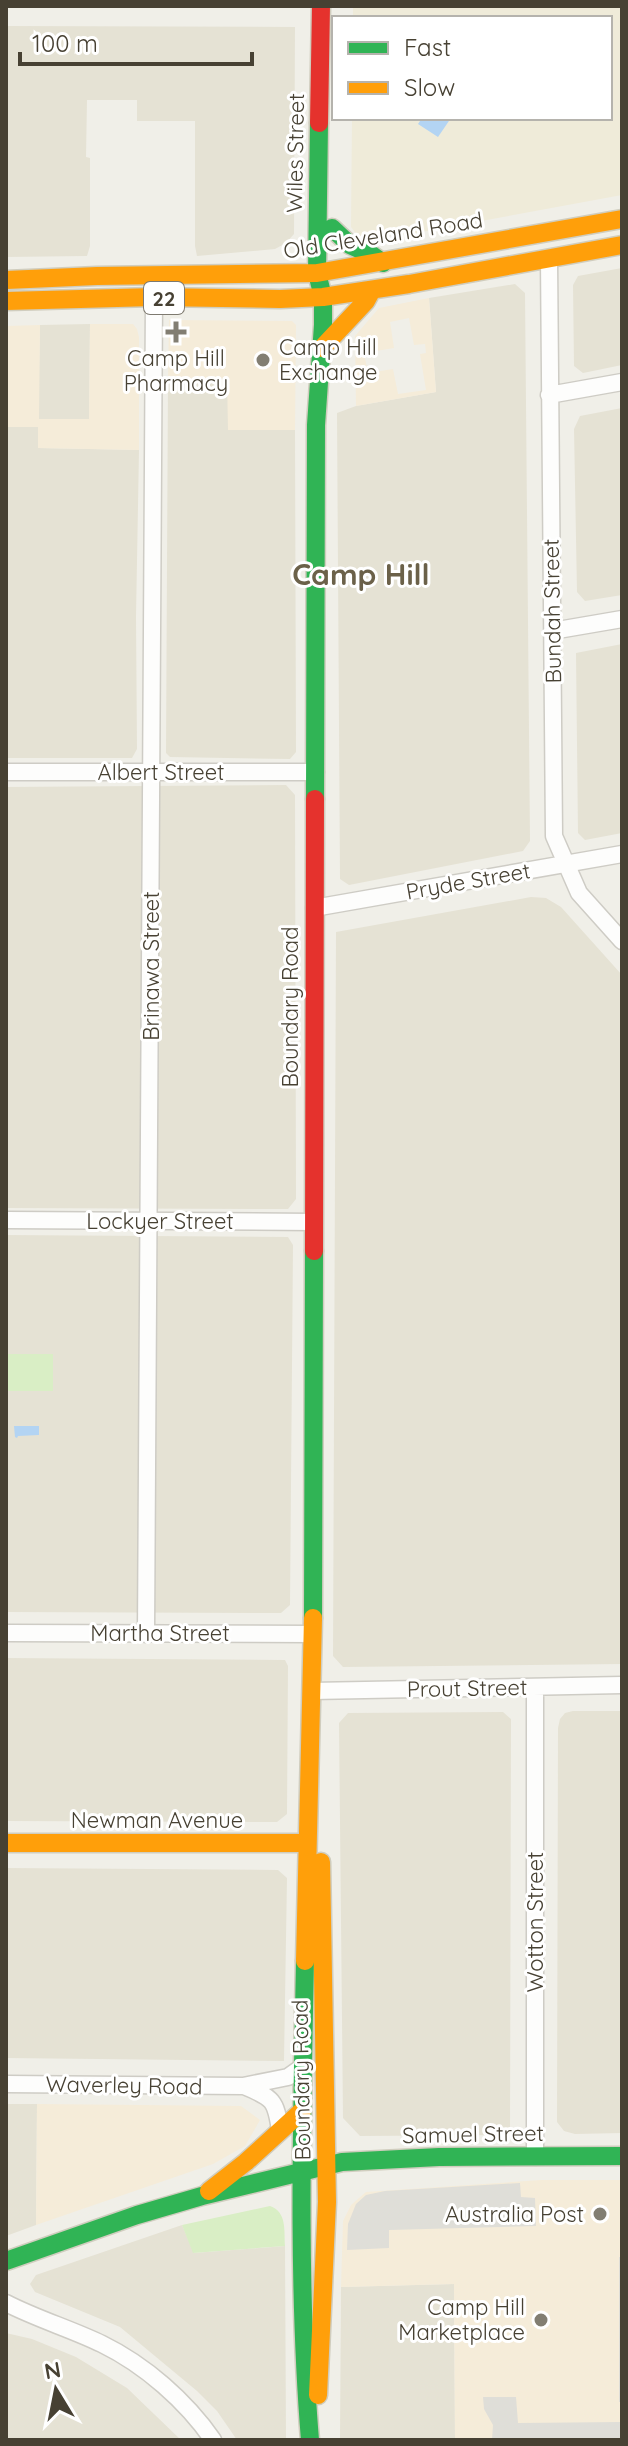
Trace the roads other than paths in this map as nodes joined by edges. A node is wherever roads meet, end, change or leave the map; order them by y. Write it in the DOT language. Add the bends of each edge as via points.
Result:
graph roads {
  1 [pos="321,6"];
  2 [pos="332,120"];
  3 [pos="622,219"];
  4 [pos="332,228"];
  5 [pos="622,245"];
  6 [pos="549,259"];
  7 [pos="383,263"];
  8 [pos="324,272"];
  9 [pos="6,280"];
  10 [pos="372,290"];
  11 [pos="154,297"];
  12 [pos="323,297"];
  13 [pos="6,301"];
  14 [pos="322,348"];
  15 [pos="622,382"];
  16 [pos="549,395"];
  17 [pos="622,619"];
  18 [pos="552,631"];
  19 [pos="6,772"];
  20 [pos="152,772"];
  21 [pos="316,772"];
  22 [pos="622,854"];
  23 [pos="565,864"];
  24 [pos="314,908"];
  25 [pos="622,941"];
  26 [pos="6,1220"];
  27 [pos="149,1221"];
  28 [pos="314,1222"];
  29 [pos="6,1633"];
  30 [pos="146,1634"];
  31 [pos="313,1634"];
  32 [pos="622,1685"];
  33 [pos="535,1687"];
  34 [pos="312,1691"];
  35 [pos="311,1718"];
  36 [pos="6,1843"];
  37 [pos="307,1843"];
  38 [pos="302,2067"];
  39 [pos="6,2084"];
  40 [pos="243,2086"];
  41 [pos="302,2111"];
  42 [pos="280,2131"];
  43 [pos="622,2156"];
  44 [pos="535,2157"];
  45 [pos="326,2166"];
  46 [pos="301,2172"];
  47 [pos="202,2196"];
  48 [pos="6,2261"];
  49 [pos="6,2303"];
  50 [pos="213,2440"];
  51 [pos="311,2440"];
  1 -- 8 [label="main road, Wiles Street"];
  2 -- 4 [label="main road, Wiles Street"];
  3 -- 7 [label="main road, Old Cleveland Road / 22"];
  4 -- 7 [label="main road" via="354,248"];
  4 -- 8 [label="main road, Wiles Street"];
  5 -- 6 [label="main road, 22"];
  6 -- 10 [label="main road, 22"];
  6 -- 16 [label="street, Bundah Street"];
  7 -- 8 [label="main road, Old Cleveland Road / 22"];
  8 -- 9 [label="main road, Old Cleveland Road / 22"];
  8 -- 12 [label="main road, Wiles Street"];
  10 -- 12 [label="main road, 22"];
  10 -- 14 [label="main road"];
  11 -- 12 [label="main road, 22"];
  11 -- 13 [label="main road, 22"];
  11 -- 20 [label="street, Brinawa Street"];
  12 -- 14 [label="main road, Boundary Road"];
  14 -- 21 [label="main road, Boundary Road" via="316,425"];
  15 -- 16 [label="street"];
  16 -- 18 [label="street, Bundah Street"];
  17 -- 18 [label="street"];
  18 -- 23 [label="street, Bundah Street" via="554,836"];
  19 -- 20 [label="street, Albert Street"];
  20 -- 21 [label="street, Albert Street"];
  20 -- 27 [label="street, Brinawa Street"];
  21 -- 24 [label="main road, Boundary Road"];
  22 -- 23 [label="street, Pryde Street"];
  23 -- 24 [label="street, Pryde Street"];
  23 -- 25 [label="street, Bundah Street" via="579,893"];
  24 -- 28 [label="main road, Boundary Road"];
  26 -- 27 [label="street, Lockyer Street"];
  27 -- 28 [label="street, Lockyer Street"];
  27 -- 30 [label="street, Brinawa Street"];
  28 -- 31 [label="main road, Boundary Road"];
  29 -- 30 [label="street, Martha Street"];
  30 -- 31 [label="street, Martha Street"];
  31 -- 34 [label="main road, Boundary Road"];
  32 -- 33 [label="street, Prout Street"];
  33 -- 34 [label="street, Prout Street"];
  33 -- 44 [label="street, Wotton Street"];
  34 -- 35 [label="main road, Boundary Road"];
  35 -- 37 [label="main road, Boundary Road"];
  35 -- 45 [label="main road, Boundary Road" via="321,1838"];
  36 -- 37 [label="main road, Newman Avenue"];
  37 -- 38 [label="main road, Boundary Road"];
  38 -- 40 [label="street, Waverley Road" via="288,2077"];
  38 -- 41 [label="main road, Boundary Road"];
  39 -- 40 [label="street, Waverley Road"];
  40 -- 42 [label="street, Waverley Road" via="268,2096 277,2106"];
  41 -- 42 [label="main road"];
  41 -- 46 [label="main road, Boundary Road"];
  42 -- 47 [label="main road"];
  43 -- 44 [label="main road, Samuel Street"];
  44 -- 45 [label="main road, Samuel Street" via="439,2157"];
  45 -- 46 [label="main road, Samuel Street"];
  45 -- 51 [label="main road, Boundary Road" via="319,2384"];
  46 -- 47 [label="main road, Samuel Street"];
  46 -- 51 [label="main road, Boundary Road"];
  47 -- 48 [label="main road, Samuel Street"];
  49 -- 50 [label="street" via="126,2357 160,2383"];
}
